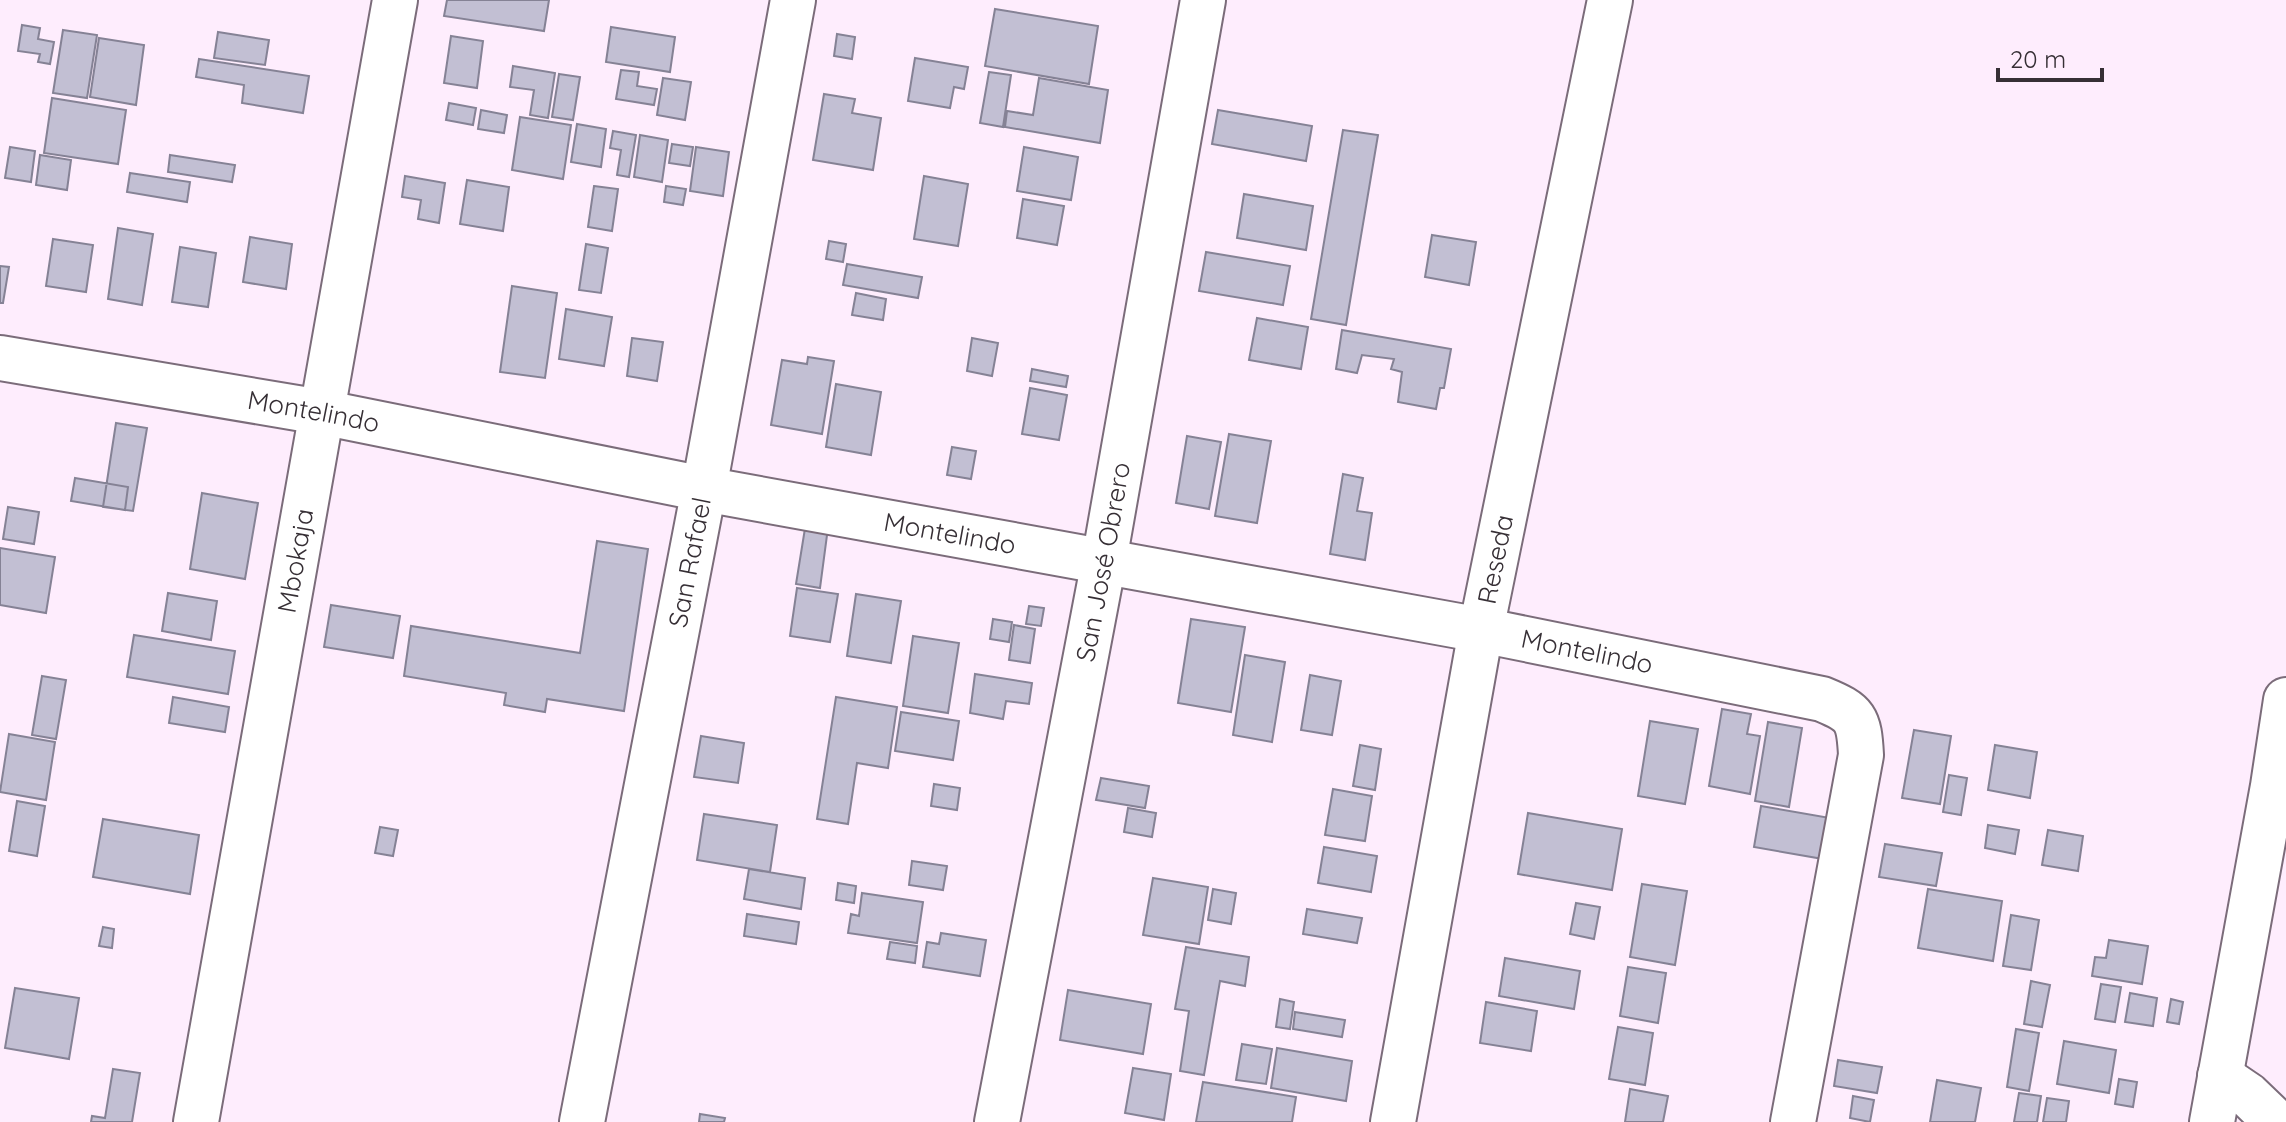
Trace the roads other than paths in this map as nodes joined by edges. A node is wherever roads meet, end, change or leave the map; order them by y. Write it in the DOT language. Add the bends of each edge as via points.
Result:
graph roads {
  1 [pos="395,0"];
  2 [pos="793,0"];
  3 [pos="1203,0"];
  4 [pos="1610,0"];
  5 [pos="0,358"];
  6 [pos="321,412"];
  7 [pos="704,489"];
  8 [pos="1104,561"];
  9 [pos="1481,630"];
  10 [pos="2286,700"];
  11 [pos="2220,1076"];
  12 [pos="196,1122"];
  13 [pos="582,1122"];
  14 [pos="997,1122"];
  15 [pos="1393,1122"];
  16 [pos="1793,1122"];
  17 [pos="2212,1122"];
  18 [pos="2276,1122"];
  1 -- 6 [label="street, Mbokaja"];
  2 -- 7 [label="street, San Rafael"];
  3 -- 8 [label="street, San José Obrero"];
  4 -- 9 [label="street, Reseda"];
  5 -- 6 [label="street, Montelindo"];
  6 -- 7 [label="street, Montelindo"];
  6 -- 12 [label="street, Mbokaja"];
  7 -- 8 [label="street, Montelindo"];
  7 -- 13 [label="street, San Rafael"];
  8 -- 9 [label="street, Montelindo"];
  8 -- 14 [label="street, San José Obrero"];
  9 -- 15 [label="street, Reseda"];
  9 -- 16 [label="street, Montelindo" via="1822,699 1847,709 1860,729 1861,755"];
  10 -- 11 [label="street"];
  11 -- 17 [label="street"];
  11 -- 18 [label="street"];
}
